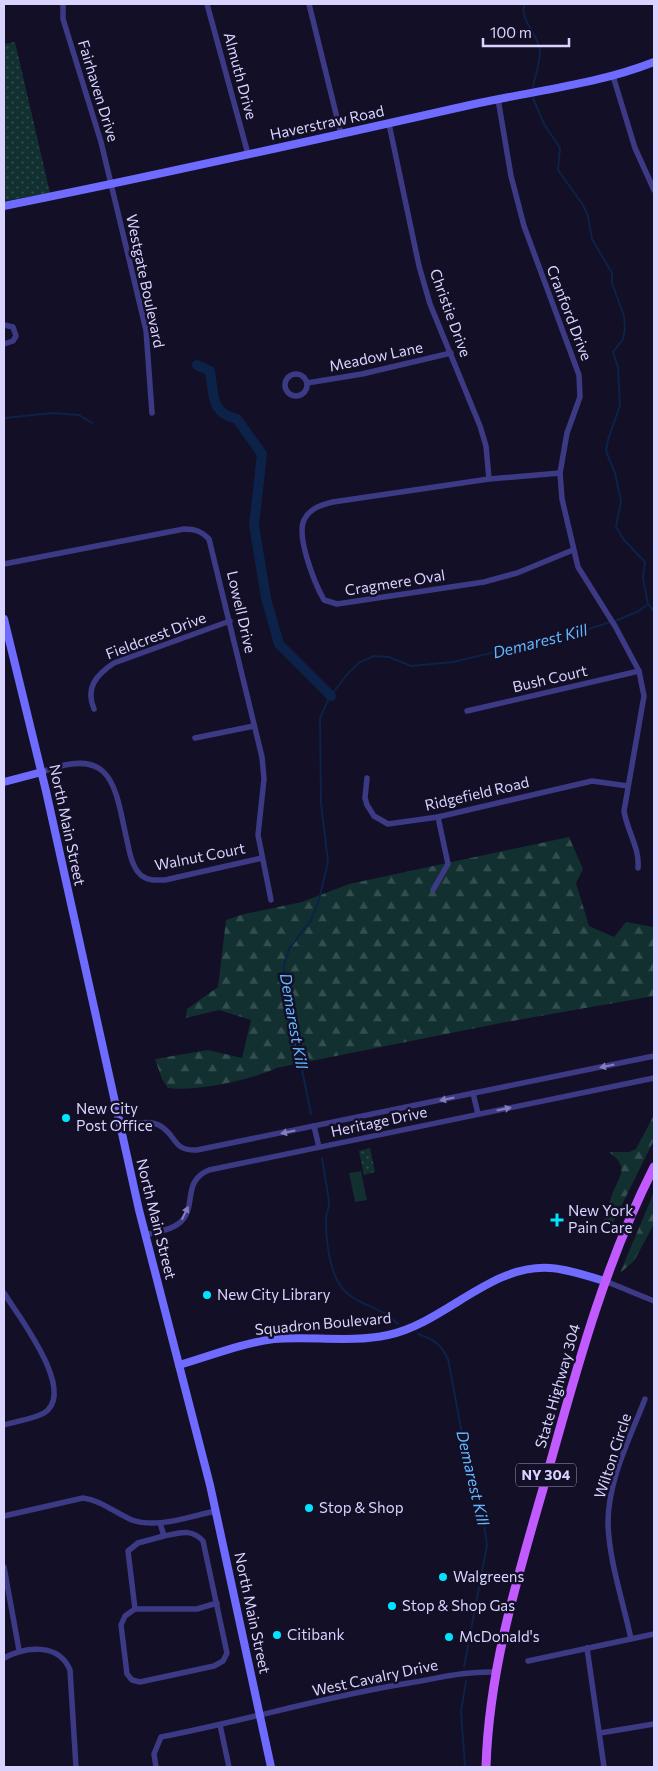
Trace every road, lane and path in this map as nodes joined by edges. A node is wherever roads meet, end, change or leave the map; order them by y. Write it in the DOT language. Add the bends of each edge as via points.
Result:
graph roads {
  1 [pos="63,4"];
  2 [pos="207,4"];
  3 [pos="309,4"];
  4 [pos="654,62"];
  5 [pos="613,76"];
  6 [pos="498,100"];
  7 [pos="389,124"];
  8 [pos="340,134"];
  9 [pos="248,154"];
  10 [pos="111,185"];
  11 [pos="654,190"];
  12 [pos="4,206"];
  13 [pos="4,325"];
  14 [pos="4,344"];
  15 [pos="450,354"];
  16 [pos="307,383"];
  17 [pos="152,413"];
  18 [pos="560,473"];
  19 [pos="489,479"];
  20 [pos="573,550"];
  21 [pos="4,564"];
  22 [pos="4,619"];
  23 [pos="230,621"];
  24 [pos="639,671"];
  25 [pos="94,709"];
  26 [pos="467,712"];
  27 [pos="254,726"];
  28 [pos="195,738"];
  29 [pos="42,772"];
  30 [pos="367,778"];
  31 [pos="4,782"];
  32 [pos="628,786"];
  33 [pos="438,817"];
  34 [pos="262,858"];
  35 [pos="638,868"];
  36 [pos="433,890"];
  37 [pos="271,900"];
  38 [pos="654,1056"];
  39 [pos="654,1078"];
  40 [pos="474,1093"];
  41 [pos="478,1114"];
  42 [pos="314,1126"];
  43 [pos="120,1130"];
  44 [pos="319,1147"];
  45 [pos="654,1167"];
  46 [pos="145,1235"];
  47 [pos="605,1281"];
  48 [pos="4,1294"];
  49 [pos="654,1300"];
  50 [pos="180,1365"];
  51 [pos="645,1399"];
  52 [pos="4,1425"];
  53 [pos="216,1511"];
  54 [pos="4,1516"];
  55 [pos="160,1523"];
  56 [pos="164,1536"];
  57 [pos="4,1567"];
  58 [pos="216,1603"];
  59 [pos="135,1609"];
  60 [pos="654,1634"];
  61 [pos="631,1639"];
  62 [pos="588,1648"];
  63 [pos="19,1650"];
  64 [pos="4,1658"];
  65 [pos="528,1661"];
  66 [pos="496,1672"];
  67 [pos="260,1716"];
  68 [pos="654,1724"];
  69 [pos="220,1725"];
  70 [pos="600,1733"];
  71 [pos="76,1767"];
  72 [pos="156,1767"];
  73 [pos="229,1767"];
  74 [pos="271,1767"];
  75 [pos="486,1767"];
  76 [pos="604,1767"];
  1 -- 10 [label="street, Fairhaven Drive" via="63,19"];
  2 -- 9 [label="street, Almuth Drive"];
  3 -- 8 [label="street"];
  4 -- 5 [label="street, Haverstraw Road"];
  5 -- 6 [label="street, Haverstraw Road"];
  5 -- 11 [label="street" via="635,148"];
  6 -- 7 [label="street, Haverstraw Road"];
  6 -- 18 [label="street, Cranford Drive" via="511,176 524,226 579,375 580,397 567,433"];
  7 -- 8 [label="street, Haverstraw Road"];
  7 -- 15 [label="street, Christie Drive" via="419,266"];
  8 -- 9 [label="street, Haverstraw Road"];
  9 -- 10 [label="street, Haverstraw Road"];
  10 -- 12 [label="street, Haverstraw Road"];
  10 -- 17 [label="street, Westgate Boulevard" via="146,330"];
  13 -- 14 [label="street" via="12,327 16,336"];
  15 -- 16 [label="street, Meadow Lane"];
  15 -- 19 [label="street, Christie Drive" via="480,426 486,446"];
  18 -- 19 [label="street, Cragmere Oval"];
  18 -- 20 [label="street, Cranford Drive"];
  19 -- 20 [label="street, Cragmere Oval" via="315,507 304,520 301,532 315,585 324,600 337,604 352,603 484,582 517,573"];
  20 -- 24 [label="street, Cranford Drive" via="578,567"];
  21 -- 23 [label="street, Lowell Drive" via="193,529 202,532 212,548"];
  22 -- 29 [label="street, North Main Street"];
  23 -- 25 [label="street, Fieldcrest Drive" via="114,663 91,686"];
  23 -- 27 [label="street, Lowell Drive"];
  24 -- 26 [label="street, Bush Court"];
  24 -- 32 [label="street, Cranford Drive" via="644,704"];
  27 -- 28 [label="street"];
  27 -- 34 [label="street, Lowell Drive" via="264,768 258,835"];
  29 -- 31 [label="street"];
  29 -- 34 [label="street, Walnut Court" via="82,764 95,766 107,774 115,790 130,857 142,876 165,880"];
  29 -- 43 [label="street, North Main Street"];
  30 -- 33 [label="street, Ridgefield Road" via="367,805 374,816 388,824"];
  32 -- 33 [label="street, Ridgefield Road" via="592,781"];
  32 -- 35 [label="street, Cranford Drive" via="624,811 639,857"];
  33 -- 36 [label="street" via="448,864"];
  34 -- 37 [label="street, Lowell Drive"];
  38 -- 40 [label="street, Heritage Drive, one-way"];
  41 -- 39 [label="street, Heritage Drive, one-way"];
  40 -- 41 [label="street"];
  40 -- 42 [label="street, Heritage Drive, one-way"];
  41 -- 44 [label="street, Heritage Drive"];
  42 -- 43 [label="street, Heritage Drive, one-way" via="193,1150 178,1146 164,1128 156,1124 142,1123"];
  42 -- 44 [label="street"];
  43 -- 46 [label="street, North Main Street"];
  46 -- 44 [label="street, Heritage Drive, one-way" via="172,1228 182,1220 188,1210 192,1186 202,1173"];
  45 -- 47 [label="main road, State Highway 304 / NY 304"];
  46 -- 50 [label="street, North Main Street"];
  47 -- 49 [label="street"];
  47 -- 50 [label="street, Squadron Boulevard" via="551,1268 517,1271 401,1332 367,1338 263,1341"];
  47 -- 66 [label="main road, State Highway 304 / NY 304" via="516,1582"];
  48 -- 52 [label="street" via="48,1363 53,1393 53,1402 45,1412"];
  50 -- 53 [label="street, North Main Street"];
  51 -- 61 [label="street, Wilton Circle" via="614,1484 608,1522"];
  53 -- 55 [label="street"];
  53 -- 67 [label="street, North Main Street"];
  54 -- 55 [label="street" via="82,1498 92,1499 131,1519"];
  55 -- 56 [label="street"];
  56 -- 58 [label="street" via="187,1531 196,1533 203,1541"];
  56 -- 59 [label="street" via="138,1543 128,1551"];
  57 -- 63 [label="street"];
  58 -- 59 [label="street" via="197,1609"];
  58 -- 59 [label="street" via="227,1653 223,1661 214,1666 140,1682 127,1674 122,1626 125,1616"];
  60 -- 61 [label="street"];
  61 -- 62 [label="street"];
  62 -- 65 [label="street"];
  62 -- 70 [label="street"];
  63 -- 64 [label="street"];
  63 -- 71 [label="street" via="50,1650 67,1662"];
  66 -- 67 [label="street, West Cavalry Drive" via="459,1674 380,1687"];
  66 -- 75 [label="main road, State Highway 304 / NY 304"];
  67 -- 69 [label="street, West Cavalry Drive"];
  67 -- 74 [label="street, North Main Street"];
  68 -- 70 [label="street"];
  69 -- 72 [label="street, West Cavalry Drive" via="161,1737 154,1754"];
  69 -- 73 [label="street"];
  70 -- 76 [label="street"];
}
